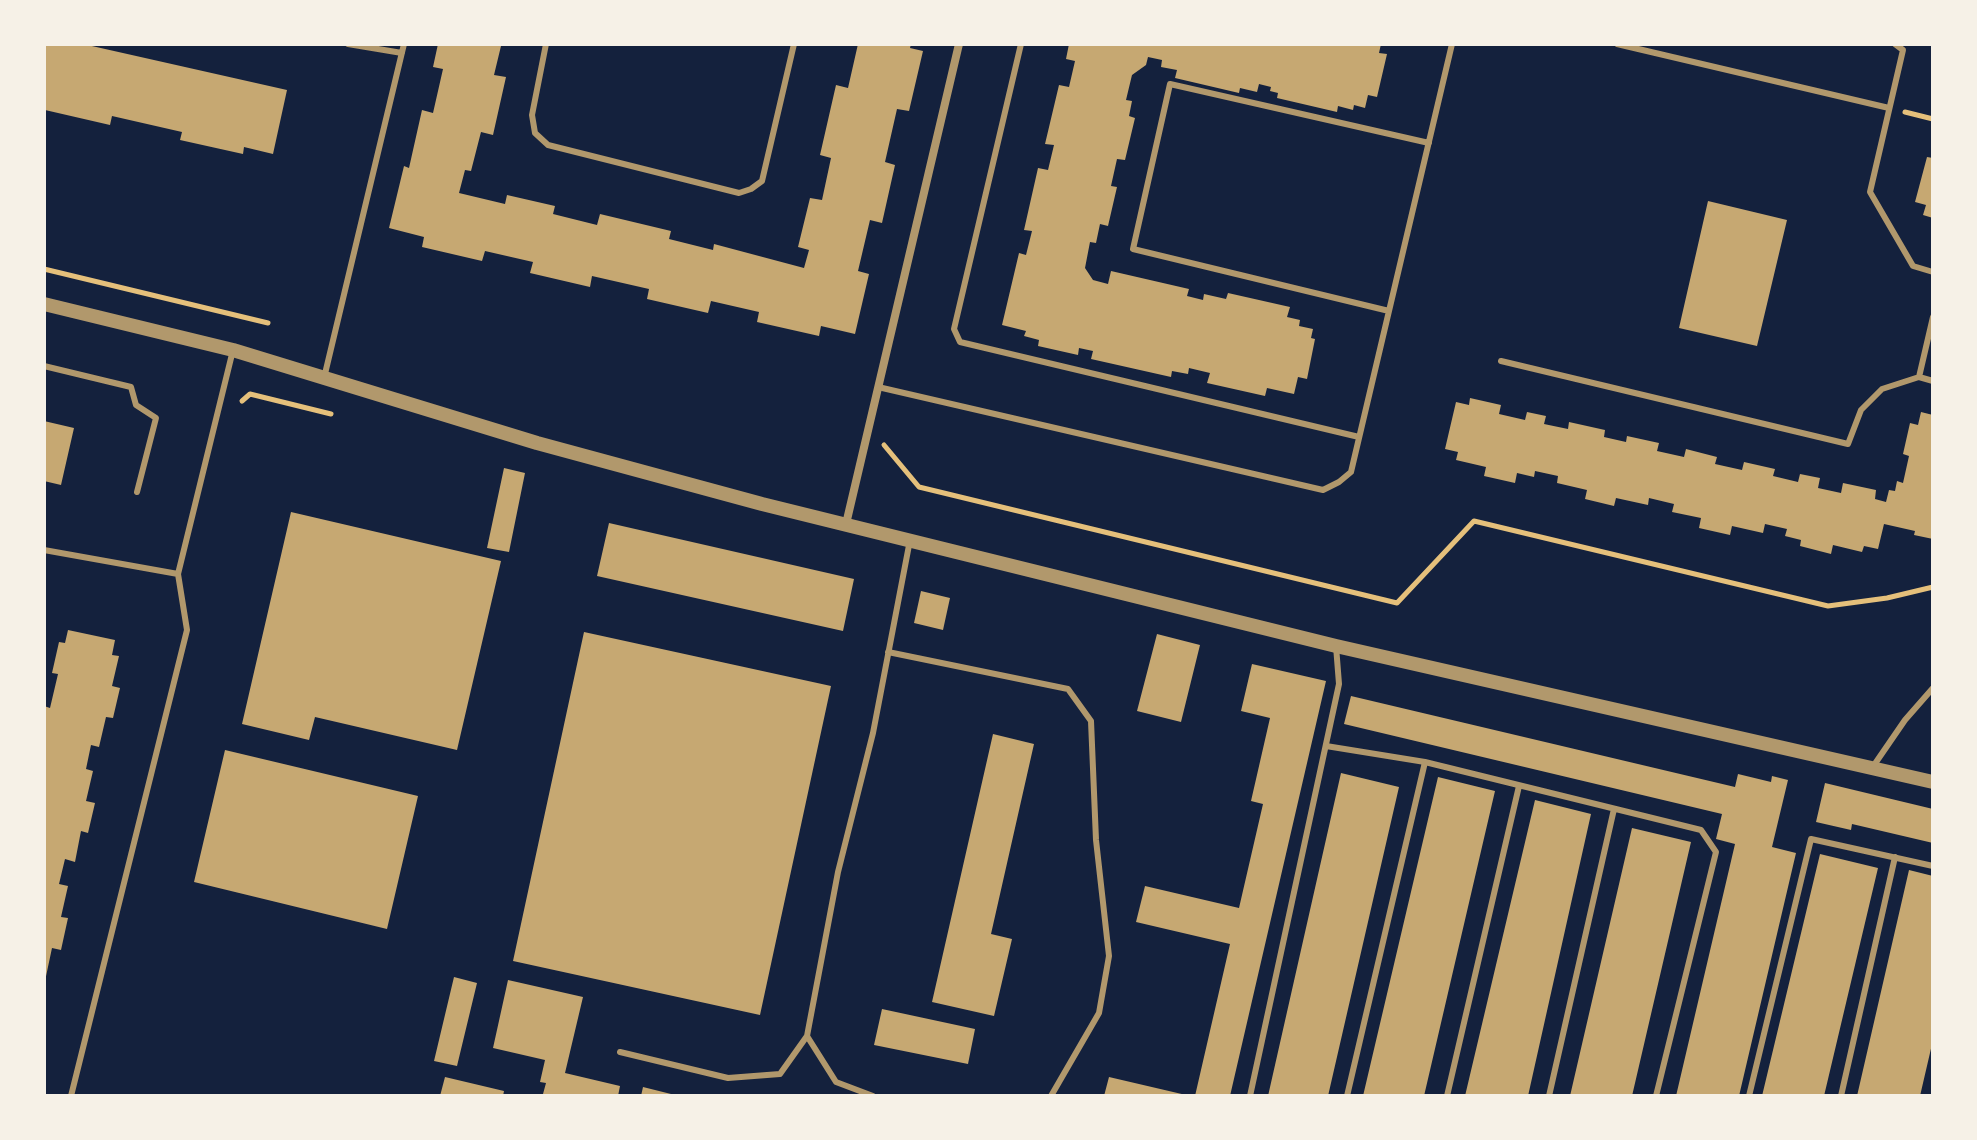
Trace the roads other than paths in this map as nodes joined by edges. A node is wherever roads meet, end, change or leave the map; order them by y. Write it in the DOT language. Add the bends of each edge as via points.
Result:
graph roads {
  1 [pos="348,44"];
  2 [pos="404,44"];
  3 [pos="546,44"];
  4 [pos="794,44"];
  5 [pos="959,44"];
  6 [pos="1021,44"];
  7 [pos="1452,44"];
  8 [pos="1617,44"];
  9 [pos="1895,44"];
  10 [pos="402,53"];
  11 [pos="1889,108"];
  12 [pos="1429,143"];
  13 [pos="1933,272"];
  14 [pos="44,304"];
  15 [pos="1389,311"];
  16 [pos="1933,317"];
  17 [pos="233,350"];
  18 [pos="1501,361"];
  19 [pos="44,366"];
  20 [pos="1919,377"];
  21 [pos="324,378"];
  22 [pos="1933,381"];
  23 [pos="878,387"];
  24 [pos="1359,437"];
  25 [pos="137,492"];
  26 [pos="846,524"];
  27 [pos="910,540"];
  28 [pos="44,550"];
  29 [pos="178,574"];
  30 [pos="1336,646"];
  31 [pos="888,652"];
  32 [pos="1933,688"];
  33 [pos="1326,746"];
  34 [pos="1425,762"];
  35 [pos="1872,768"];
  36 [pos="1933,782"];
  37 [pos="1519,786"];
  38 [pos="1614,809"];
  39 [pos="1895,857"];
  40 [pos="1933,866"];
  41 [pos="807,1036"];
  42 [pos="620,1052"];
  43 [pos="71,1096"];
  44 [pos="873,1096"];
  45 [pos="1051,1096"];
  46 [pos="1250,1096"];
  47 [pos="1347,1096"];
  48 [pos="1447,1096"];
  49 [pos="1549,1096"];
  50 [pos="1656,1096"];
  51 [pos="1749,1096"];
  52 [pos="1841,1096"];
  1 -- 10 [label="lane"];
  2 -- 10 [label="lane"];
  3 -- 4 [label="lane" via="532,115 535,133 548,145 739,193 762,181"];
  5 -- 23 [label="street"];
  6 -- 24 [label="lane" via="954,329 960,342"];
  7 -- 12 [label="lane"];
  8 -- 11 [label="lane"];
  9 -- 11 [label="lane" via="1903,50"];
  10 -- 21 [label="lane"];
  11 -- 13 [label="lane" via="1870,192 1913,266"];
  12 -- 15 [label="lane"];
  12 -- 15 [label="lane" via="1170,84 1133,249"];
  14 -- 17 [label="street"];
  15 -- 24 [label="lane"];
  16 -- 20 [label="lane"];
  17 -- 21 [label="street"];
  17 -- 29 [label="lane"];
  18 -- 20 [label="lane" via="1848,444 1861,410 1882,389"];
  19 -- 25 [label="lane" via="131,387 136,405 156,418"];
  20 -- 22 [label="lane"];
  21 -- 26 [label="street" via="537,443"];
  23 -- 24 [label="lane" via="1323,490 1351,472"];
  23 -- 26 [label="street"];
  26 -- 27 [label="street"];
  27 -- 30 [label="street"];
  27 -- 31 [label="lane"];
  28 -- 29 [label="lane"];
  29 -- 43 [label="lane" via="187,630"];
  30 -- 33 [label="lane" via="1339,684"];
  30 -- 35 [label="street"];
  31 -- 41 [label="lane"];
  31 -- 45 [label="lane" via="1068,689 1091,721 1096,840 1109,956 1099,1013"];
  32 -- 35 [label="lane"];
  33 -- 34 [label="lane"];
  33 -- 46 [label="lane"];
  34 -- 37 [label="lane"];
  34 -- 47 [label="lane"];
  35 -- 36 [label="street"];
  37 -- 38 [label="lane"];
  37 -- 48 [label="lane"];
  38 -- 49 [label="lane"];
  38 -- 50 [label="lane" via="1701,830 1716,852"];
  39 -- 40 [label="lane"];
  39 -- 51 [label="lane" via="1811,839"];
  39 -- 52 [label="lane"];
  41 -- 42 [label="lane" via="780,1074 728,1078"];
  41 -- 44 [label="lane" via="836,1082"];
}
